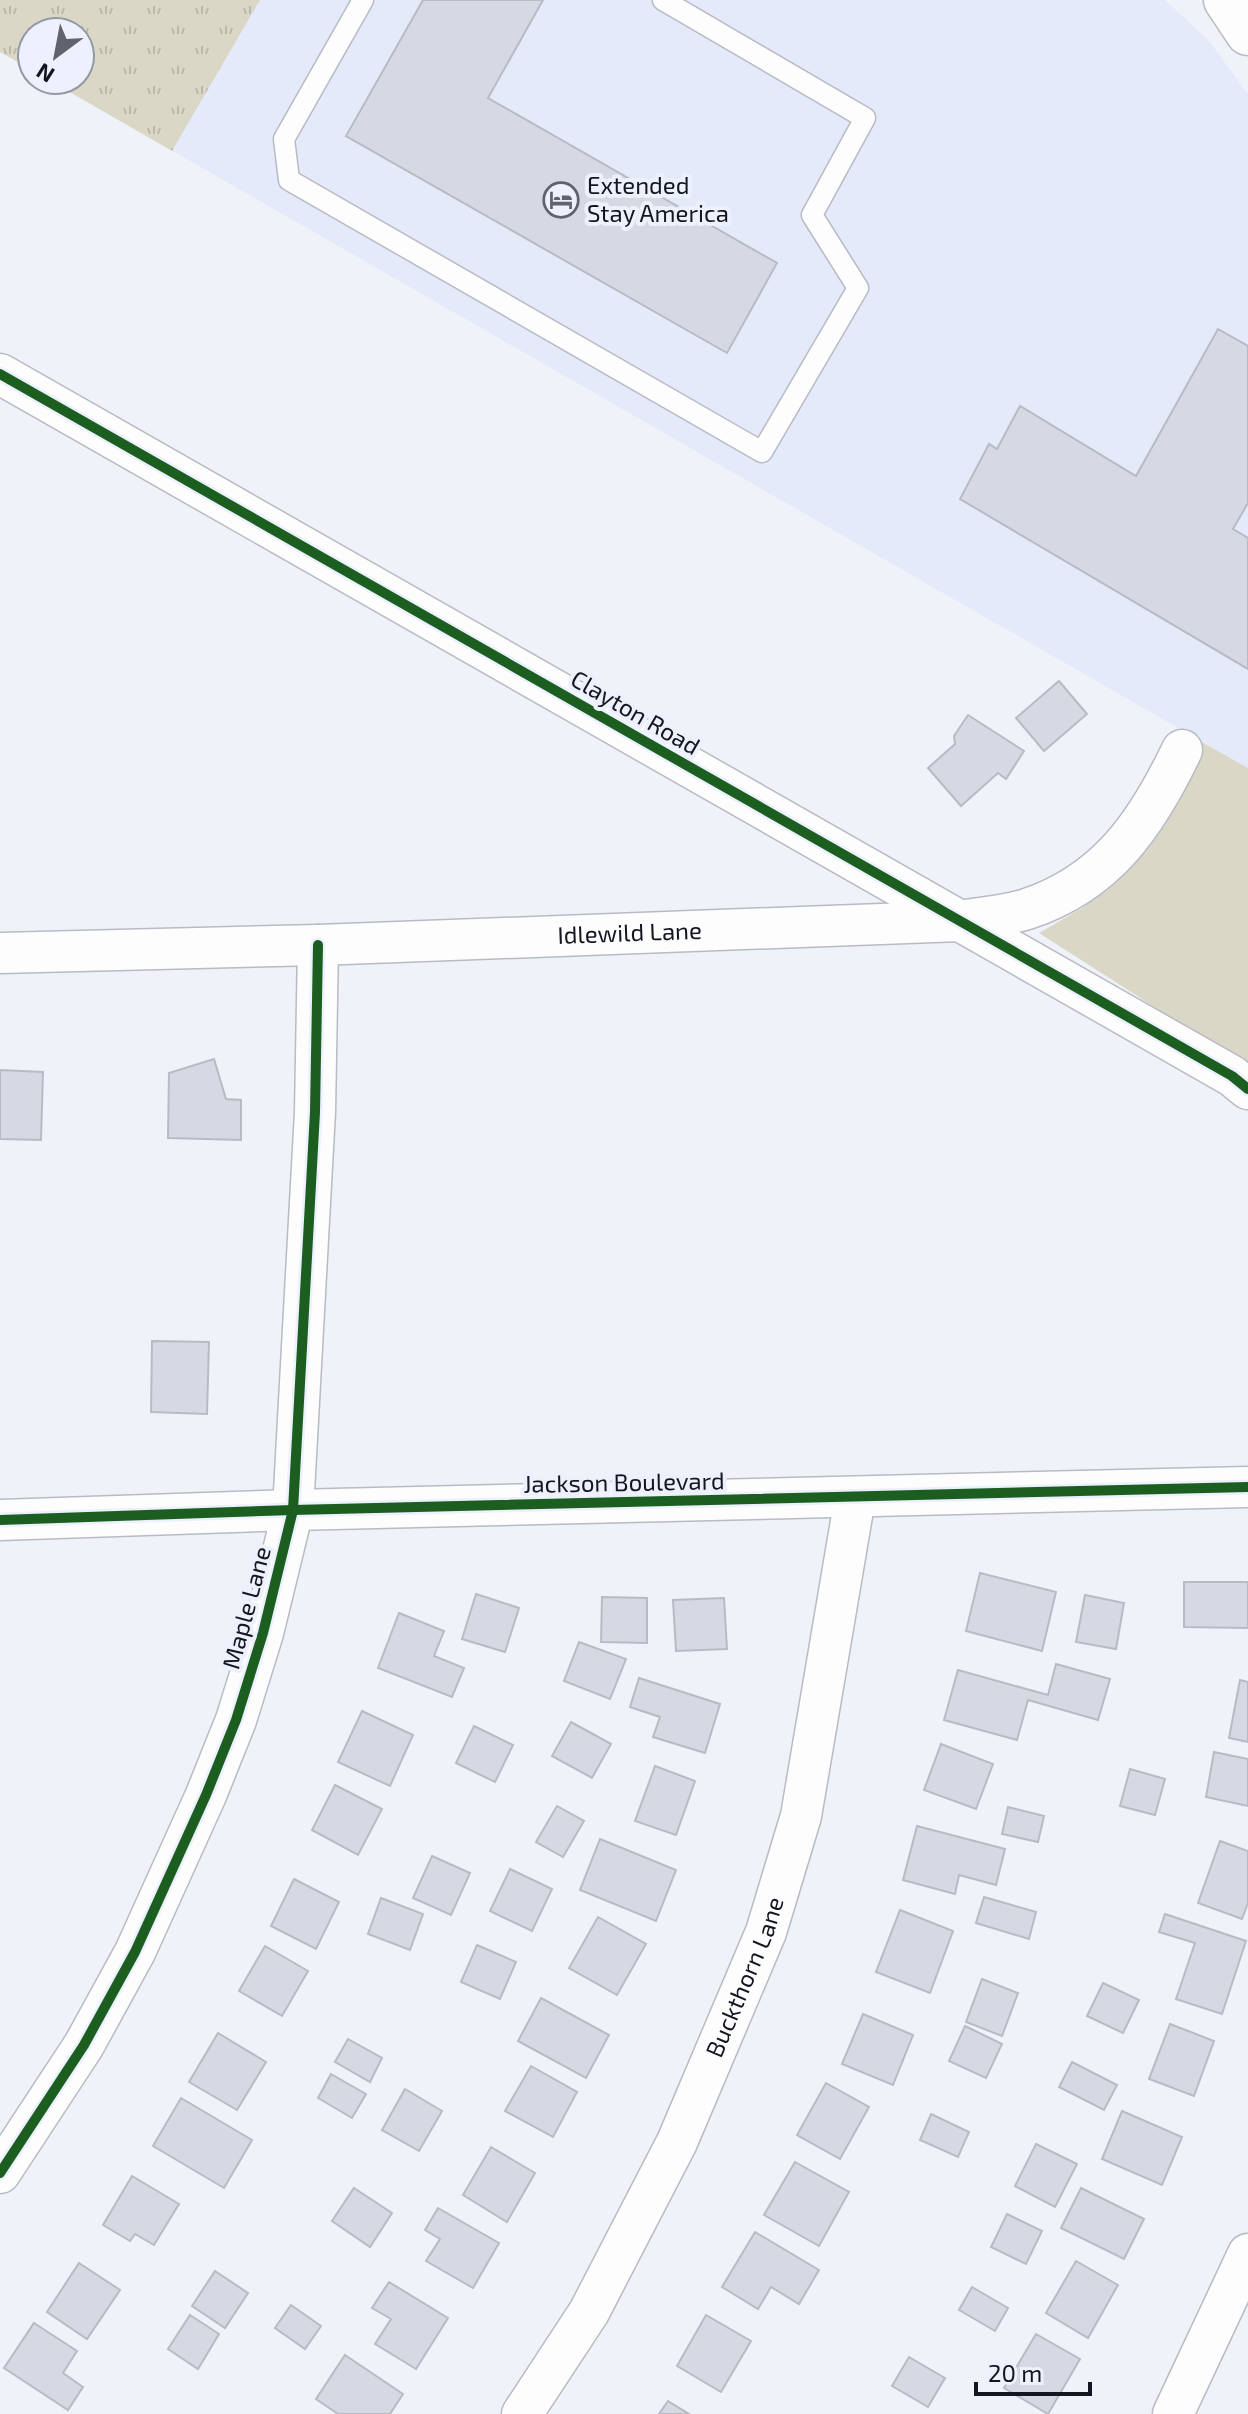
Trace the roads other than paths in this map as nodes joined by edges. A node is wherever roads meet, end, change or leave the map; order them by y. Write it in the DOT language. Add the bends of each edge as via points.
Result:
graph roads {
  1 [pos="363,0"];
  2 [pos="663,0"];
  3 [pos="1226,0"];
  4 [pos="1248,33"];
  5 [pos="0,374"];
  6 [pos="1182,750"];
  7 [pos="960,921"];
  8 [pos="318,945"];
  9 [pos="0,953"];
  10 [pos="1248,1089"];
  11 [pos="1248,1487"];
  12 [pos="855,1498"];
  13 [pos="293,1510"];
  14 [pos="0,1520"];
  15 [pos="0,2173"];
  16 [pos="1248,2254"];
  17 [pos="522,2414"];
  18 [pos="1173,2414"];
  1 -- 2 [label="lane" via="284,139 289,180 762,452 858,288 812,215 865,118"];
  3 -- 4 [label="main road"];
  5 -- 7 [label="street, Clayton Road"];
  6 -- 7 [label="street, Idlewild Lane" via="1136,833 1101,868 1065,894 1024,910"];
  7 -- 8 [label="street, Idlewild Lane"];
  7 -- 10 [label="street, Clayton Road"];
  8 -- 9 [label="street, Idlewild Lane"];
  8 -- 13 [label="street, Maple Lane" via="315,1112"];
  11 -- 12 [label="street, Jackson Boulevard"];
  12 -- 13 [label="street, Jackson Boulevard"];
  12 -- 17 [label="street, Buckthorn Lane" via="801,1816 766,1932 677,2142 589,2312"];
  13 -- 14 [label="street, Jackson Boulevard"];
  13 -- 15 [label="street, Maple Lane" via="236,1720 171,1877 84,2045"];
  16 -- 18 [label="street"];
}
